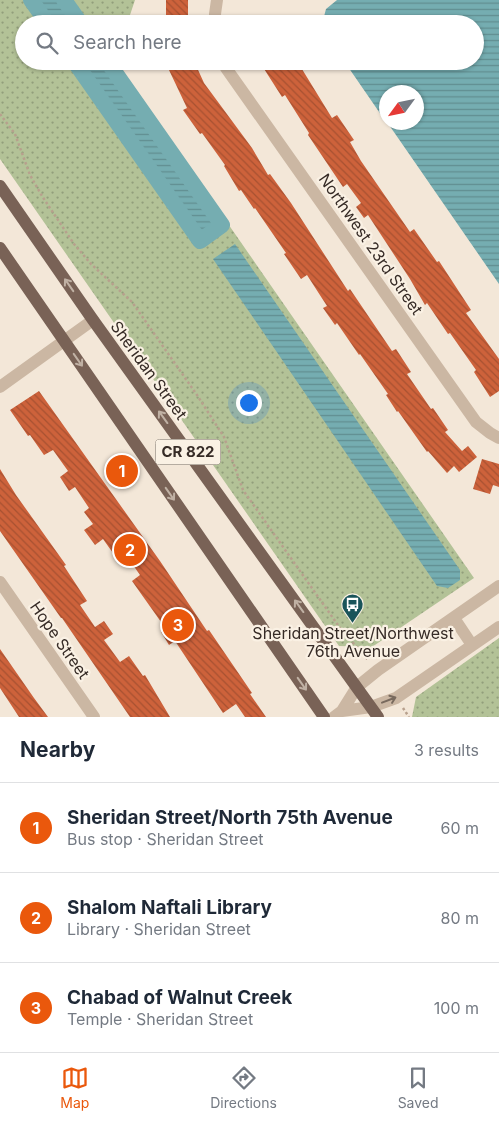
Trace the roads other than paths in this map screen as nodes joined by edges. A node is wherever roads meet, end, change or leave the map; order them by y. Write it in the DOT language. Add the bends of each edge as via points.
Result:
graph roads {
  1 [pos="217,0"];
  2 [pos="216,15"];
  3 [pos="227,70"];
  4 [pos="0,186"];
  5 [pos="0,248"];
  6 [pos="93,320"];
  7 [pos="65,341"];
  8 [pos="0,387"];
  9 [pos="499,438"];
  10 [pos="0,582"];
  11 [pos="499,586"];
  12 [pos="454,618"];
  13 [pos="499,627"];
  14 [pos="472,645"];
  15 [pos="357,687"];
  16 [pos="374,712"];
  17 [pos="338,714"];
  18 [pos="94,717"];
  19 [pos="324,717"];
  1 -- 2 [label="street"];
  3 -- 9 [label="street, Northwest 23rd Street" via="476,422"];
  6 -- 4 [label="main road, Sheridan Street / CR 822, one-way"];
  5 -- 7 [label="main road, CR 822"];
  6 -- 7 [label="street"];
  15 -- 6 [label="main road, Sheridan Street / CR 822, one-way"];
  7 -- 8 [label="street"];
  7 -- 19 [label="main road, CR 822, one-way"];
  10 -- 18 [label="street, Hope Street"];
  11 -- 12 [label="street"];
  12 -- 14 [label="street"];
  12 -- 15 [label="street"];
  13 -- 14 [label="street"];
  16 -- 14 [label="street, one-way"];
  15 -- 16 [label="main road, Sheridan Street / CR 822"];
  15 -- 17 [label="street"];
  16 -- 17 [label="street"];
}
